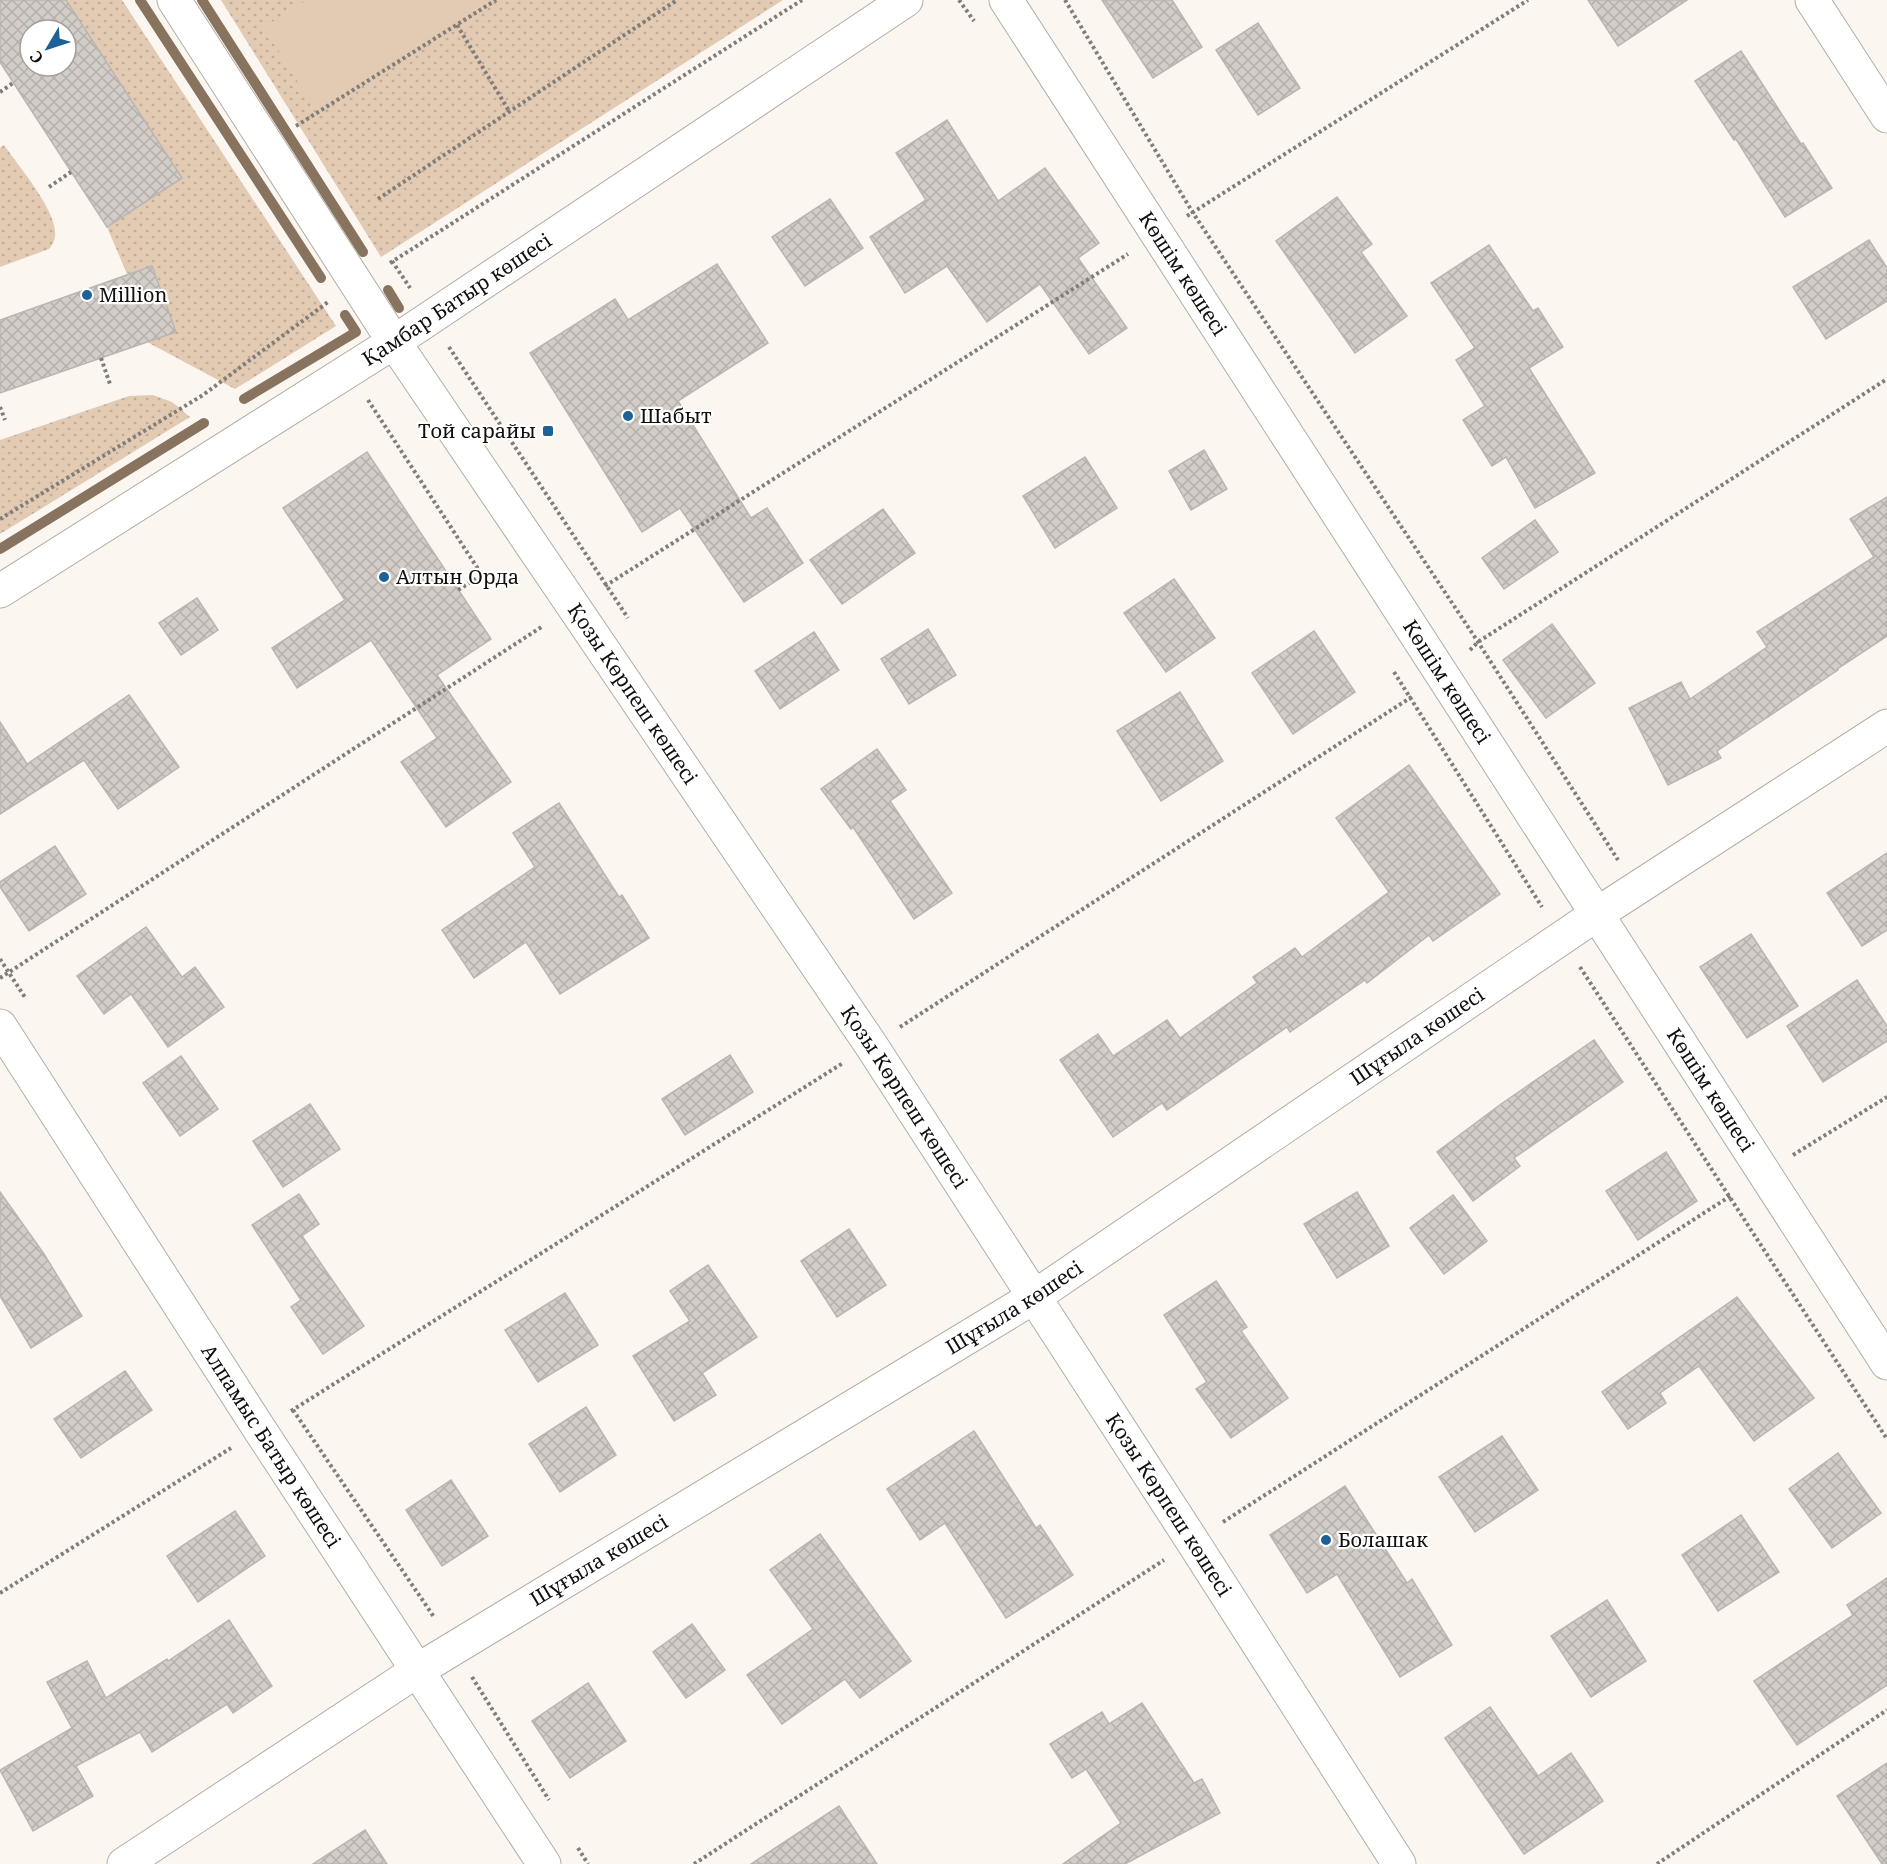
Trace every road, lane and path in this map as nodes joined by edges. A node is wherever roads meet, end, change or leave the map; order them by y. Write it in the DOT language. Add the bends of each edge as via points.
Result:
graph roads {
  1 [pos="174,0"];
  2 [pos="496,0"];
  3 [pos="677,0"];
  4 [pos="802,0"];
  5 [pos="906,0"];
  6 [pos="1006,0"];
  7 [pos="1065,0"];
  8 [pos="1528,0"];
  9 [pos="1812,0"];
  10 [pos="457,25"];
  11 [pos="14,83"];
  12 [pos="0,92"];
  13 [pos="509,111"];
  14 [pos="1887,117"];
  15 [pos="299,124"];
  16 [pos="71,172"];
  17 [pos="49,187"];
  18 [pos="378,199"];
  19 [pos="1193,213"];
  20 [pos="1158,235"];
  21 [pos="357,284"];
  22 [pos="394,342"];
  23 [pos="101,358"];
  24 [pos="349,371"];
  25 [pos="1887,379"];
  26 [pos="110,384"];
  27 [pos="0,406"];
  28 [pos="5,420"];
  29 [pos="0,519"];
  30 [pos="458,590"];
  31 [pos="0,591"];
  32 [pos="574,606"];
  33 [pos="1478,642"];
  34 [pos="1443,674"];
  35 [pos="1887,726"];
  36 [pos="1636,888"];
  37 [pos="1597,914"];
  38 [pos="0,960"];
  39 [pos="9,972"];
  40 [pos="0,978"];
  41 [pos="28,1002"];
  42 [pos="0,1026"];
  43 [pos="871,1045"];
  44 [pos="1887,1097"];
  45 [pos="1795,1153"];
  46 [pos="1801,1163"];
  47 [pos="1764,1174"];
  48 [pos="1034,1297"];
  49 [pos="1887,1363"];
  50 [pos="287,1400"];
  51 [pos="293,1410"];
  52 [pos="261,1430"];
  53 [pos="1193,1542"];
  54 [pos="0,1593"];
  55 [pos="454,1648"];
  56 [pos="418,1670"];
  57 [pos="1887,1710"];
  58 [pos="552,1805"];
  59 [pos="576,1844"];
  60 [pos="124,1864"];
  61 [pos="544,1864"];
  62 [pos="588,1864"];
  63 [pos="694,1864"];
  64 [pos="1399,1864"];
  65 [pos="1657,1864"];
  1 -- 21 [label="street, Қозы Көрпеш көшесі"];
  2 -- 10 [label="path"];
  3 -- 13 [label="path"];
  4 -- 21 [label="path"];
  5 -- 22 [label="street, Қамбар Батыр көшесі"];
  6 -- 20 [label="street, Көшім көшесі"];
  7 -- 19 [label="path"];
  8 -- 19 [label="path"];
  9 -- 14 [label="street"];
  10 -- 13 [label="path"];
  10 -- 15 [label="path"];
  11 -- 12 [label="path"];
  13 -- 18 [label="path"];
  16 -- 17 [label="path"];
  19 -- 20 [label="path"];
  19 -- 33 [label="path"];
  20 -- 32 [label="path"];
  20 -- 34 [label="street, Көшім көшесі"];
  21 -- 22 [label="street, Қозы Көрпеш көшесі"];
  21 -- 29 [label="path" via="203,395"];
  22 -- 24 [label="street, Қамбар Батыр көшесі"];
  22 -- 32 [label="street, Қозы Көрпеш көшесі"];
  23 -- 26 [label="path"];
  24 -- 30 [label="path" via="482,575"];
  24 -- 31 [label="street, Қамбар Батыр көшесі"];
  25 -- 33 [label="path"];
  27 -- 28 [label="path"];
  32 -- 39 [label="path"];
  32 -- 43 [label="street, Қозы Көрпеш көшесі"];
  33 -- 34 [label="path"];
  33 -- 36 [label="path"];
  34 -- 37 [label="street, Көшім көшесі"];
  34 -- 43 [label="path"];
  35 -- 36 [label="street, Шұғыла көшесі"];
  36 -- 37 [label="street, Шұғыла көшесі"];
  37 -- 47 [label="street, Көшім көшесі"];
  37 -- 48 [label="street, Шұғыла көшесі"];
  38 -- 39 [label="path"];
  39 -- 40 [label="path"];
  39 -- 41 [label="path"];
  42 -- 52 [label="street, Алпамыс Батыр көшесі"];
  43 -- 48 [label="street, Қозы Көрпеш көшесі"];
  43 -- 51 [label="path"];
  44 -- 45 [label="path"];
  45 -- 46 [label="path"];
  45 -- 47 [label="path"];
  47 -- 49 [label="street, Көшім көшесі"];
  47 -- 53 [label="path"];
  48 -- 53 [label="street, Қозы Көрпеш көшесі"];
  48 -- 55 [label="street, Шұғыла көшесі"];
  50 -- 51 [label="path"];
  51 -- 52 [label="path"];
  51 -- 55 [label="path"];
  52 -- 54 [label="path"];
  52 -- 56 [label="street, Алпамыс Батыр көшесі"];
  53 -- 63 [label="path"];
  53 -- 64 [label="street, Қозы Көрпеш көшесі"];
  55 -- 56 [label="street, Шұғыла көшесі"];
  55 -- 58 [label="path"];
  56 -- 60 [label="street, Шұғыла көшесі"];
  56 -- 61 [label="street, Алпамыс Батыр көшесі"];
  57 -- 65 [label="path"];
  59 -- 62 [label="path"];
}
